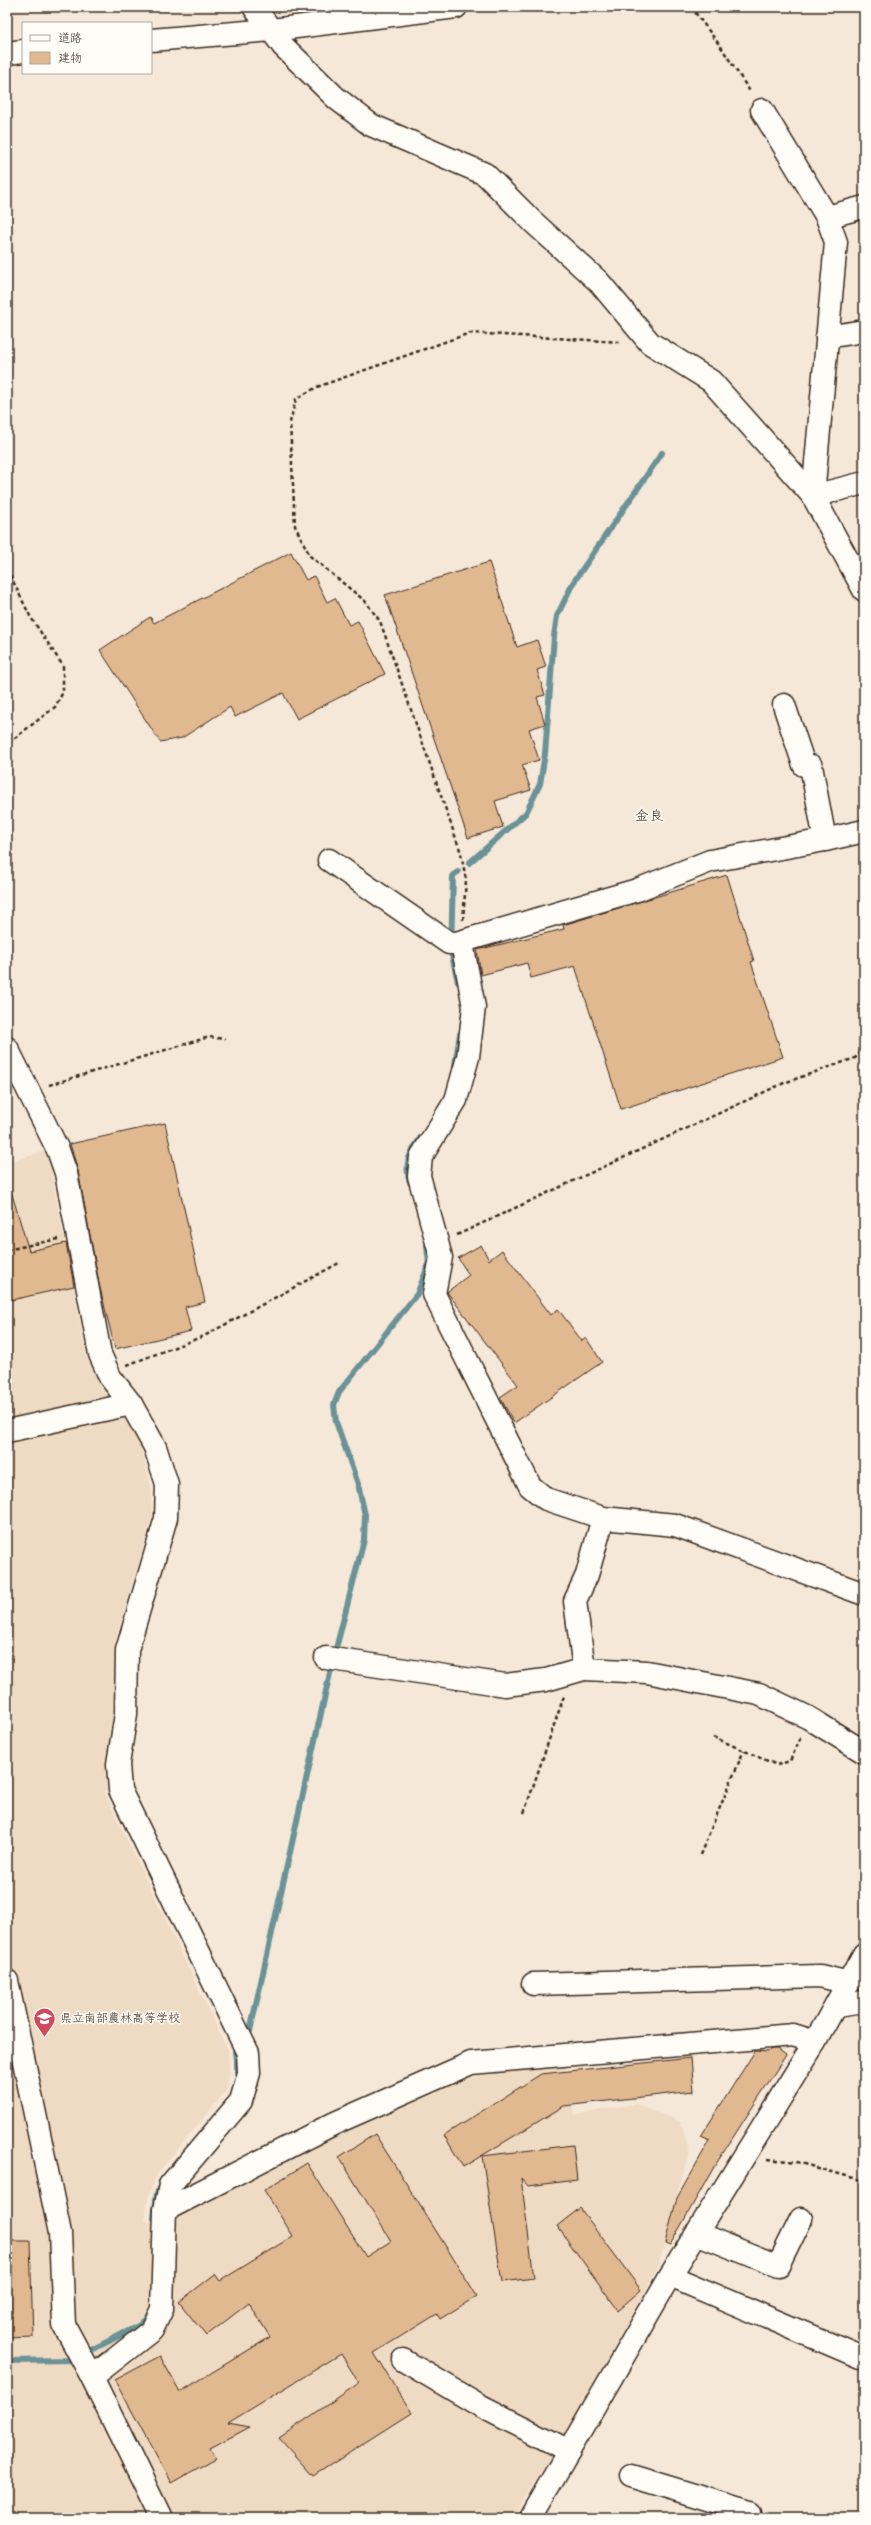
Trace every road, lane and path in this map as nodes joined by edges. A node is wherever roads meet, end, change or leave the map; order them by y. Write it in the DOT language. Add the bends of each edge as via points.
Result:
graph roads {
  1 [pos="254,7"];
  2 [pos="456,7"];
  3 [pos="690,7"];
  4 [pos="272,30"];
  5 [pos="152,40"];
  6 [pos="22,51"];
  7 [pos="7,52"];
  8 [pos="762,110"];
  9 [pos="864,207"];
  10 [pos="827,217"];
  11 [pos="864,331"];
  12 [pos="827,337"];
  13 [pos="650,343"];
  14 [pos="864,483"];
  15 [pos="813,496"];
  16 [pos="7,569"];
  17 [pos="864,590"];
  18 [pos="784,704"];
  19 [pos="7,744"];
  20 [pos="864,831"];
  21 [pos="825,840"];
  22 [pos="328,860"];
  23 [pos="456,943"];
  24 [pos="225,1039"];
  25 [pos="7,1048"];
  26 [pos="864,1049"];
  27 [pos="28,1091"];
  28 [pos="78,1234"];
  29 [pos="438,1243"];
  30 [pos="7,1250"];
  31 [pos="339,1263"];
  32 [pos="108,1372"];
  33 [pos="131,1404"];
  34 [pos="7,1431"];
  35 [pos="603,1518"];
  36 [pos="864,1594"];
  37 [pos="337,1659"];
  38 [pos="580,1670"];
  39 [pos="809,1718"];
  40 [pos="713,1737"];
  41 [pos="744,1750"];
  42 [pos="864,1752"];
  43 [pos="524,1813"];
  44 [pos="700,1855"];
  45 [pos="864,1954"];
  46 [pos="7,1981"];
  47 [pos="533,1984"];
  48 [pos="849,1984"];
  49 [pos="864,2002"];
  50 [pos="836,2006"];
  51 [pos="815,2042"];
  52 [pos="746,2153"];
  53 [pos="864,2181"];
  54 [pos="165,2210"];
  55 [pos="801,2219"];
  56 [pos="696,2233"];
  57 [pos="670,2276"];
  58 [pos="860,2357"];
  59 [pos="403,2360"];
  60 [pos="83,2363"];
  61 [pos="568,2451"];
  62 [pos="631,2476"];
  63 [pos="161,2518"];
  64 [pos="530,2518"];
  65 [pos="748,2518"];
  1 -- 4 [label="street"];
  2 -- 4 [label="street"];
  3 -- 8 [label="path" via="721,47"];
  4 -- 5 [label="street"];
  4 -- 13 [label="street" via="283,46 336,98 371,125 485,174 532,222 599,282"];
  6 -- 7 [label="street"];
  8 -- 10 [label="street"];
  9 -- 10 [label="street"];
  10 -- 12 [label="street" via="836,242"];
  11 -- 12 [label="street"];
  12 -- 15 [label="street"];
  13 -- 15 [label="street" via="711,381"];
  13 -- 23 [label="path" via="470,333 317,387 296,399 290,422 295,526 310,556 365,601 380,621 461,853 466,880"];
  14 -- 15 [label="street"];
  15 -- 17 [label="street"];
  16 -- 19 [label="path" via="30,616 63,666 63,692 56,707"];
  18 -- 21 [label="street" via="804,765 811,766"];
  20 -- 21 [label="street"];
  21 -- 23 [label="street" via="710,861 637,890"];
  22 -- 23 [label="street"];
  23 -- 29 [label="street" via="474,1007 468,1057 456,1100 421,1156 419,1176"];
  24 -- 27 [label="path" via="209,1037"];
  25 -- 27 [label="street"];
  26 -- 29 [label="path" via="855,1058 784,1083"];
  27 -- 28 [label="street" via="58,1150 66,1173"];
  28 -- 30 [label="path"];
  28 -- 32 [label="street" via="100,1354"];
  29 -- 35 [label="street" via="441,1257 434,1294 530,1486 546,1499"];
  31 -- 32 [label="path" via="204,1336"];
  32 -- 33 [label="street"];
  33 -- 34 [label="street"];
  33 -- 54 [label="street" via="155,1447 167,1484 166,1518 127,1650 126,1714 118,1764 120,1790 248,2053 249,2073 241,2101 170,2185"];
  35 -- 36 [label="street" via="675,1525"];
  35 -- 38 [label="street" via="587,1575 575,1601"];
  37 -- 38 [label="street" via="505,1685 546,1680"];
  38 -- 39 [label="street" via="647,1672 734,1688 759,1694"];
  38 -- 43 [label="path" via="557,1713"];
  39 -- 41 [label="path" via="790,1761 777,1765"];
  39 -- 42 [label="street"];
  40 -- 41 [label="path"];
  41 -- 44 [label="path"];
  45 -- 48 [label="street"];
  46 -- 60 [label="street" via="60,2233 64,2325"];
  47 -- 48 [label="street" via="820,1976"];
  48 -- 50 [label="street"];
  49 -- 50 [label="street"];
  50 -- 51 [label="street"];
  51 -- 52 [label="street"];
  51 -- 54 [label="street" via="793,2035 471,2063 335,2123"];
  52 -- 53 [label="path" via="771,2160 797,2162"];
  52 -- 56 [label="street"];
  54 -- 60 [label="street" via="162,2309 152,2330"];
  55 -- 56 [label="street" via="778,2266"];
  56 -- 57 [label="street"];
  57 -- 58 [label="street"];
  57 -- 61 [label="street"];
  59 -- 61 [label="street" via="480,2406"];
  60 -- 63 [label="street"];
  61 -- 64 [label="street"];
  62 -- 65 [label="street" via="750,2512"];
}
